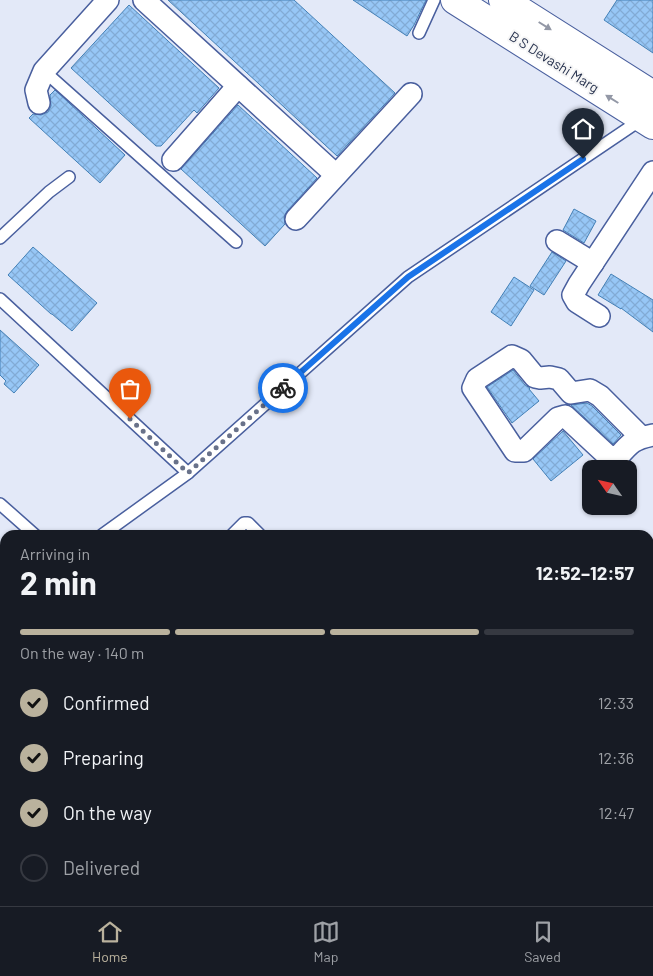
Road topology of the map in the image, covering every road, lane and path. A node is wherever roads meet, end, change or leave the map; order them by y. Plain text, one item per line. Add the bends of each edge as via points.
1 (108, 0) edge
2 (144, 0) edge
3 (434, 0) edge
4 (455, 0) edge
5 (503, 0) edge
6 (419, 33) dead end
7 (44, 71) junction
8 (238, 86) junction
9 (411, 94) dead end
10 (40, 103) dead end
11 (650, 113) edge
12 (173, 160) dead end
13 (653, 172) edge
14 (336, 175) junction
15 (69, 177) dead end
16 (296, 219) dead end
17 (0, 238) edge
18 (557, 241) dead end
19 (236, 242) dead end
20 (593, 263) junction
21 (0, 299) edge
22 (599, 316) dead end
23 (647, 436) edge
24 (188, 473) junction
25 (0, 504) edge
26 (29, 530) edge
27 (109, 530) edge
28 (237, 530) edge
29 (255, 530) edge

1 - 7 street
2 - 8 street
3 - 6 lane
11 -> 4 main road, B S Devashi Marg
5 -> 11 main road, B S Devashi Marg
7 - 10 street via 36,90
7 - 19 lane
8 - 12 street
8 - 14 street
9 - 14 street
11 - 24 lane via 408,277
13 - 20 street
14 - 16 street
15 - 17 lane
18 - 20 street
20 - 22 street via 574,295 577,302
21 - 24 lane
23 - 23 street via 630,443 617,458 607,455 565,416 558,418 524,451 515,451 473,388 477,379 512,356 521,360 535,377 559,379 571,393 590,390
24 - 27 lane
25 - 26 lane
28 - 29 lane via 248,523

